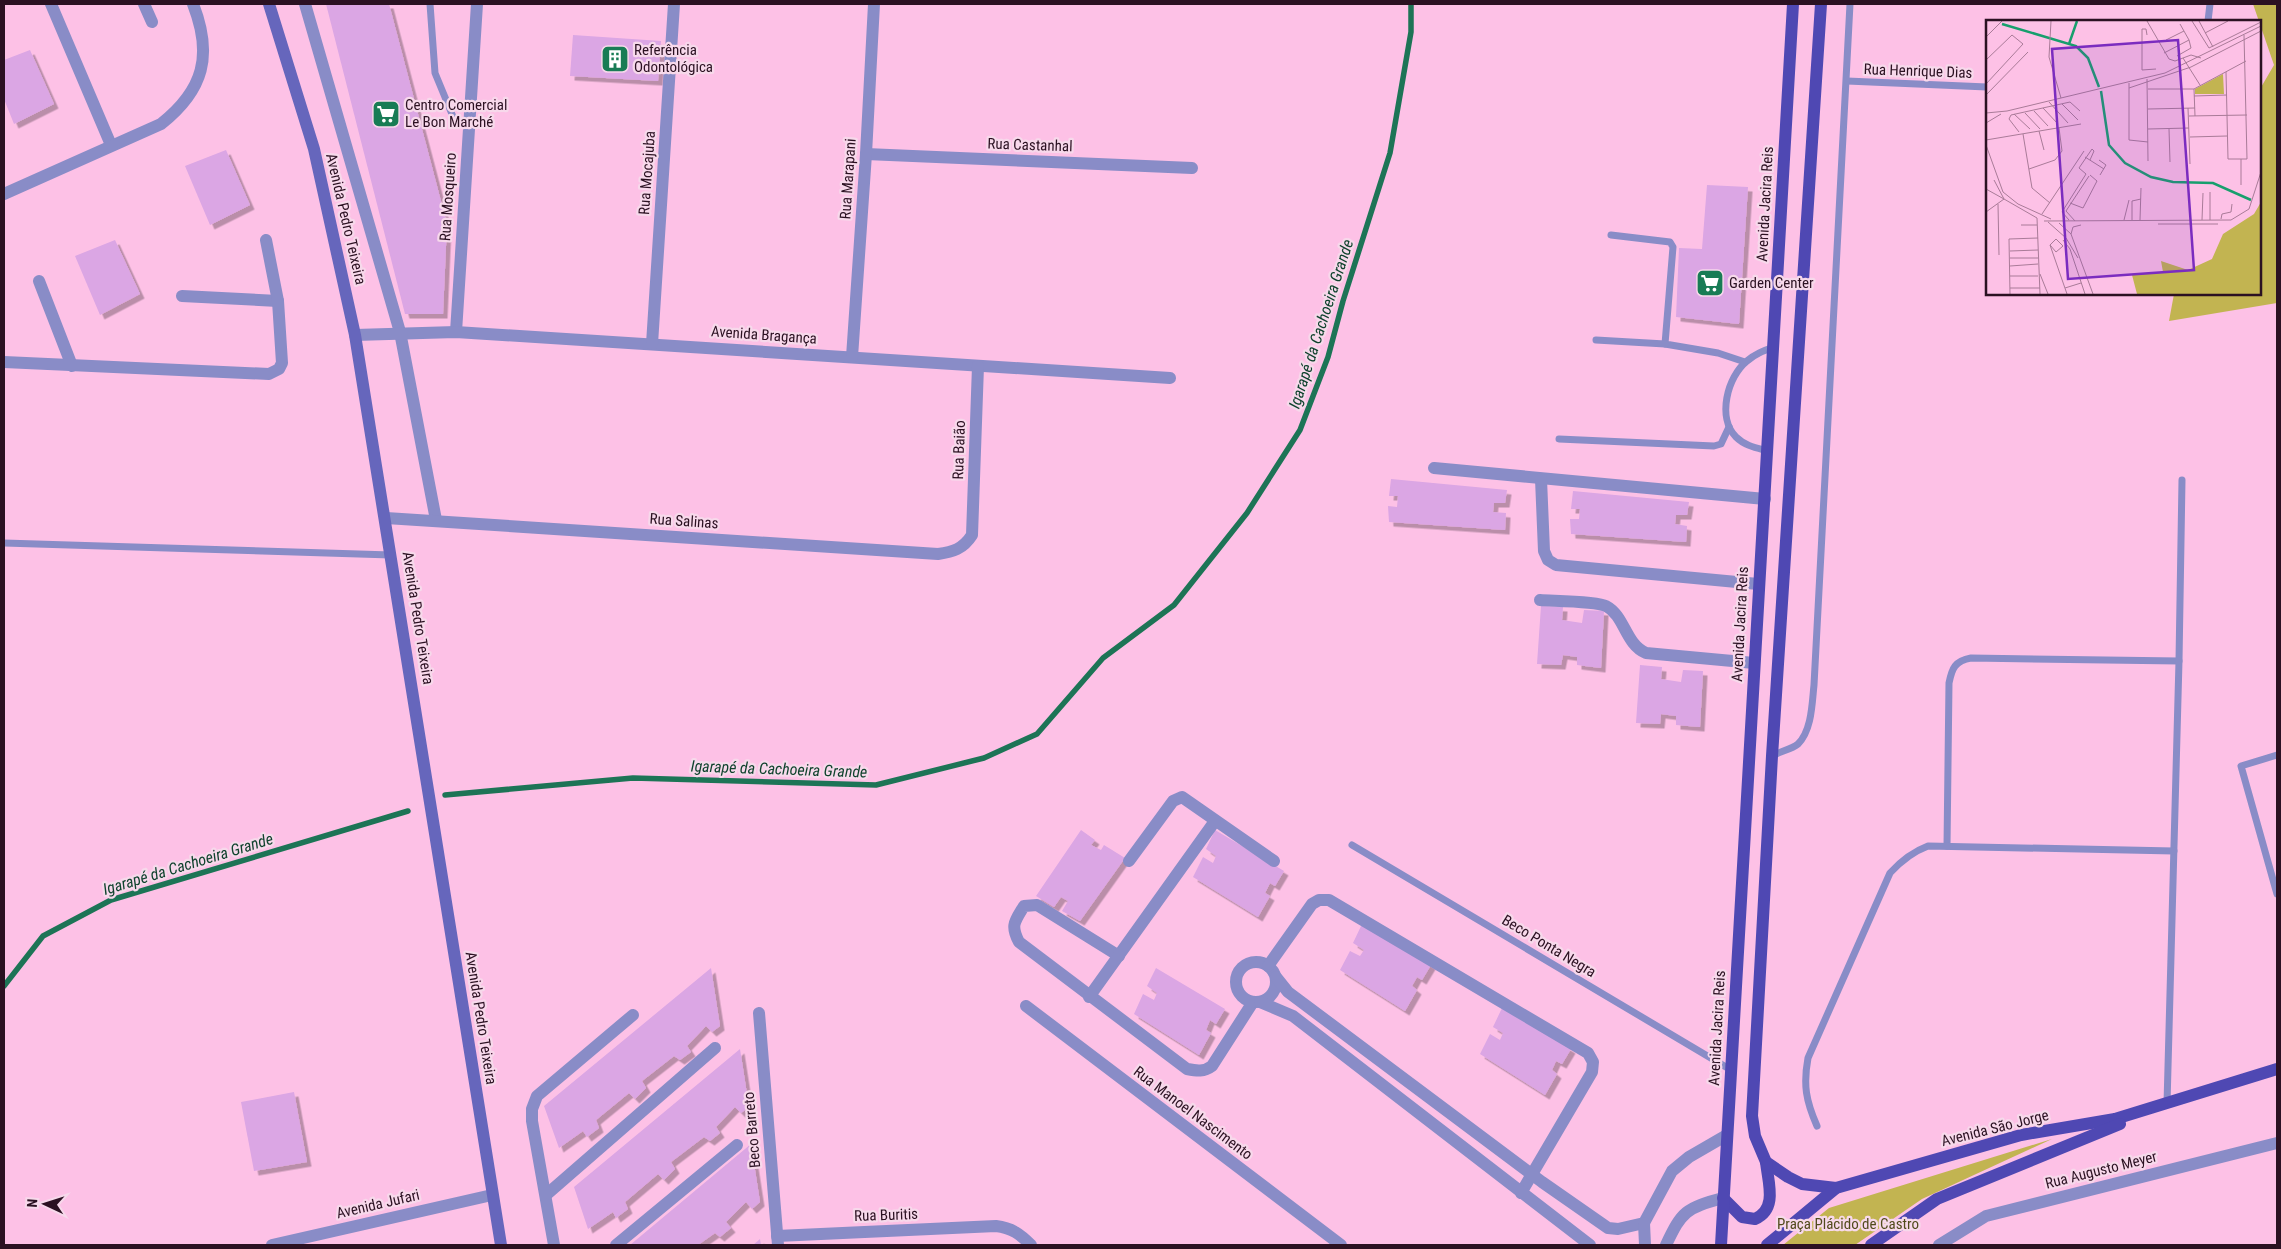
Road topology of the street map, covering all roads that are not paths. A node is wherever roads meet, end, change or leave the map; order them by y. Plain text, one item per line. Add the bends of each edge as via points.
1 (51, 4) edge
2 (144, 4) edge
3 (193, 4) edge
4 (269, 4) edge
5 (305, 4) edge
6 (430, 4) edge
7 (477, 4) edge
8 (674, 4) edge
9 (874, 4) edge
10 (1793, 4) edge
11 (1821, 4) edge
12 (1850, 4) edge
13 (2210, 4) edge
14 (2208, 20) edge
15 (152, 22) dead end
16 (1847, 81) junction
17 (1986, 87) edge
18 (469, 126) junction
19 (111, 145) junction
20 (866, 154) junction
21 (1192, 168) dead end
22 (4, 194) edge
23 (1611, 235) dead end
24 (266, 240) dead end
25 (39, 281) dead end
26 (182, 296) dead end
27 (278, 301) junction
28 (400, 332) junction
29 (456, 332) junction
30 (355, 335) junction
31 (1596, 340) dead end
32 (652, 344) junction
33 (1665, 344) junction
34 (1774, 347) junction
35 (852, 357) junction
36 (4, 362) edge
37 (1745, 362) junction
38 (72, 366) junction
39 (978, 366) junction
40 (1170, 378) dead end
41 (1729, 427) junction
42 (1559, 439) dead end
43 (1768, 451) junction
44 (1434, 468) dead end
45 (1541, 479) junction
46 (2182, 480) dead end
47 (1765, 499) junction
48 (386, 518) junction
49 (436, 520) junction
50 (972, 535) joint
51 (4, 543) edge
52 (392, 555) junction
53 (1758, 584) junction
54 (1540, 600) dead end
55 (2179, 662) junction
56 (1754, 663) junction
57 (2277, 755) edge
58 (1772, 756) junction
59 (1215, 821) junction
60 (1352, 845) dead end
61 (1947, 846) junction
62 (2174, 851) junction
63 (1129, 860) dead end
64 (1274, 861) dead end
65 (2277, 894) edge
66 (1119, 956) junction
67 (1268, 966) junction
68 (1276, 977) junction
69 (1089, 997) junction
70 (1256, 1002) junction
71 (1026, 1006) dead end
72 (759, 1013) dead end
73 (633, 1015) dead end
74 (715, 1048) dead end
75 (2277, 1068) edge
76 (1731, 1070) junction
77 (2167, 1104) junction
78 (1817, 1126) dead end
79 (1727, 1135) junction
80 (2277, 1142) edge
81 (737, 1145) dead end
82 (1766, 1162) junction
83 (1532, 1175) junction
84 (1836, 1188) junction
85 (1521, 1193) junction
86 (492, 1195) junction
87 (546, 1195) junction
88 (1723, 1198) junction
89 (1644, 1223) junction
90 (778, 1240) edge
91 (272, 1245) edge
92 (501, 1245) edge
93 (554, 1245) edge
94 (616, 1245) edge
95 (1031, 1245) edge
96 (1341, 1245) edge
97 (1590, 1245) edge
98 (1645, 1245) edge
99 (1666, 1245) edge
100 (1721, 1245) edge
101 (1767, 1245) edge
102 (1871, 1245) edge
103 (1939, 1245) edge

1 - 19 street
2 - 15 street
3 - 19 street via 204,44 197,84 181,108 161,124
4 - 30 street, Avenida Pedro Teixeira via 314,149
5 - 28 street, Avenida Pedro Teixeira
6 - 18 lane via 435,73 454,119
7 - 18 street, Rua Mosqueiro
8 - 32 street, Rua Mocajuba
9 - 20 street, Rua Marapani
10 - 34 main road, Avenida Jacira Reis
11 - 58 main road
12 - 16 lane
13 - 14 lane
16 - 17 lane, Rua Henrique Dias
16 - 58 lane via 1811,714 1797,744
18 - 29 street, Rua Mosqueiro
19 - 22 street
20 - 21 street, Rua Castanhal
20 - 35 street, Rua Marapani
23 - 33 lane via 1670,242 1673,247
24 - 27 street
25 - 38 street
26 - 27 street
27 - 38 street via 282,363 269,374
28 - 29 street, Avenida Bragança
28 - 30 street, Avenida Bragança
28 - 49 street, Avenida Pedro Teixeira
29 - 32 street, Avenida Bragança
30 - 48 street, Avenida Pedro Teixeira
31 - 33 lane
32 - 35 street, Avenida Bragança
33 - 37 lane via 1718,353
34 - 37 lane via 1758,352
34 - 43 main road, Avenida Jacira Reis
35 - 39 street, Avenida Bragança
36 - 38 street
37 - 41 lane via 1728,393 1726,411
39 - 40 street, Avenida Bragança
39 - 50 street, Rua Baião
41 - 42 lane via 1721,444 1714,446
41 - 43 lane via 1737,438
43 - 47 main road, Avenida Jacira Reis
44 - 45 street
45 - 47 street
45 - 53 street via 1544,551 1556,566
46 - 55 lane
47 - 53 main road, Avenida Jacira Reis
48 - 49 street, Rua Salinas
48 - 52 street, Avenida Pedro Teixeira
49 - 50 street, Rua Salinas via 938,554 954,552 966,545
51 - 52 lane
52 - 86 street, Avenida Pedro Teixeira
53 - 56 main road, Avenida Jacira Reis
54 - 56 street via 1605,605 1614,612 1638,649 1646,653
55 - 61 lane via 1971,658 1955,664 1949,683
55 - 62 lane
56 - 76 main road, Avenida Jacira Reis
57 - 65 lane via 2241,766
58 - 82 main road via 1752,1100 1756,1136
59 - 63 street via 1178,797
59 - 64 street
59 - 66 street
60 - 76 lane, Beco Ponta Negra
61 - 62 lane
61 - 78 lane via 1928,846 1916,851 1890,873 1808,1058 1804,1079 1806,1097
62 - 77 lane
66 - 69 street
66 - 69 street via 1037,905 1024,906 1013,924 1019,942
67 - 68 street
67 - 70 street via 1250,963 1237,977 1238,990 1247,1000
67 - 83 street via 1312,904 1329,900 1588,1053 1593,1062 1592,1072
68 - 70 street via 1275,990 1271,995
68 - 83 street via 1288,992
69 - 70 street via 1187,1069 1197,1071 1212,1066
70 - 85 street via 1293,1016
71 - 96 street, Rua Manoel Nascimento
72 - 90 street, Beco Barreto
73 - 87 street via 537,1096 532,1121
74 - 87 street
75 - 77 main road, Avenida São Jorge
76 - 79 main road, Avenida Jacira Reis
77 - 84 main road, Avenida São Jorge via 2115,1119 2021,1135
77 - 102 main road via 1937,1199
79 - 88 main road, Avenida Jacira Reis
79 - 89 street via 1672,1171
80 - 103 street, Rua Augusto Meyer via 1986,1216
81 - 94 street
82 - 84 main road via 1802,1184
82 - 88 main road via 1770,1198 1769,1208 1764,1213 1755,1219 1742,1217
83 - 85 street
83 - 89 street via 1608,1228
84 - 101 main road, Avenida São Jorge
85 - 97 street
86 - 91 street, Avenida Jufari
86 - 92 street, Avenida Pedro Teixeira
87 - 93 street
88 - 99 street via 1685,1212
88 - 100 main road, Avenida Jacira Reis
89 - 98 street
90 - 95 street, Rua Buritis via 996,1226 1009,1227

